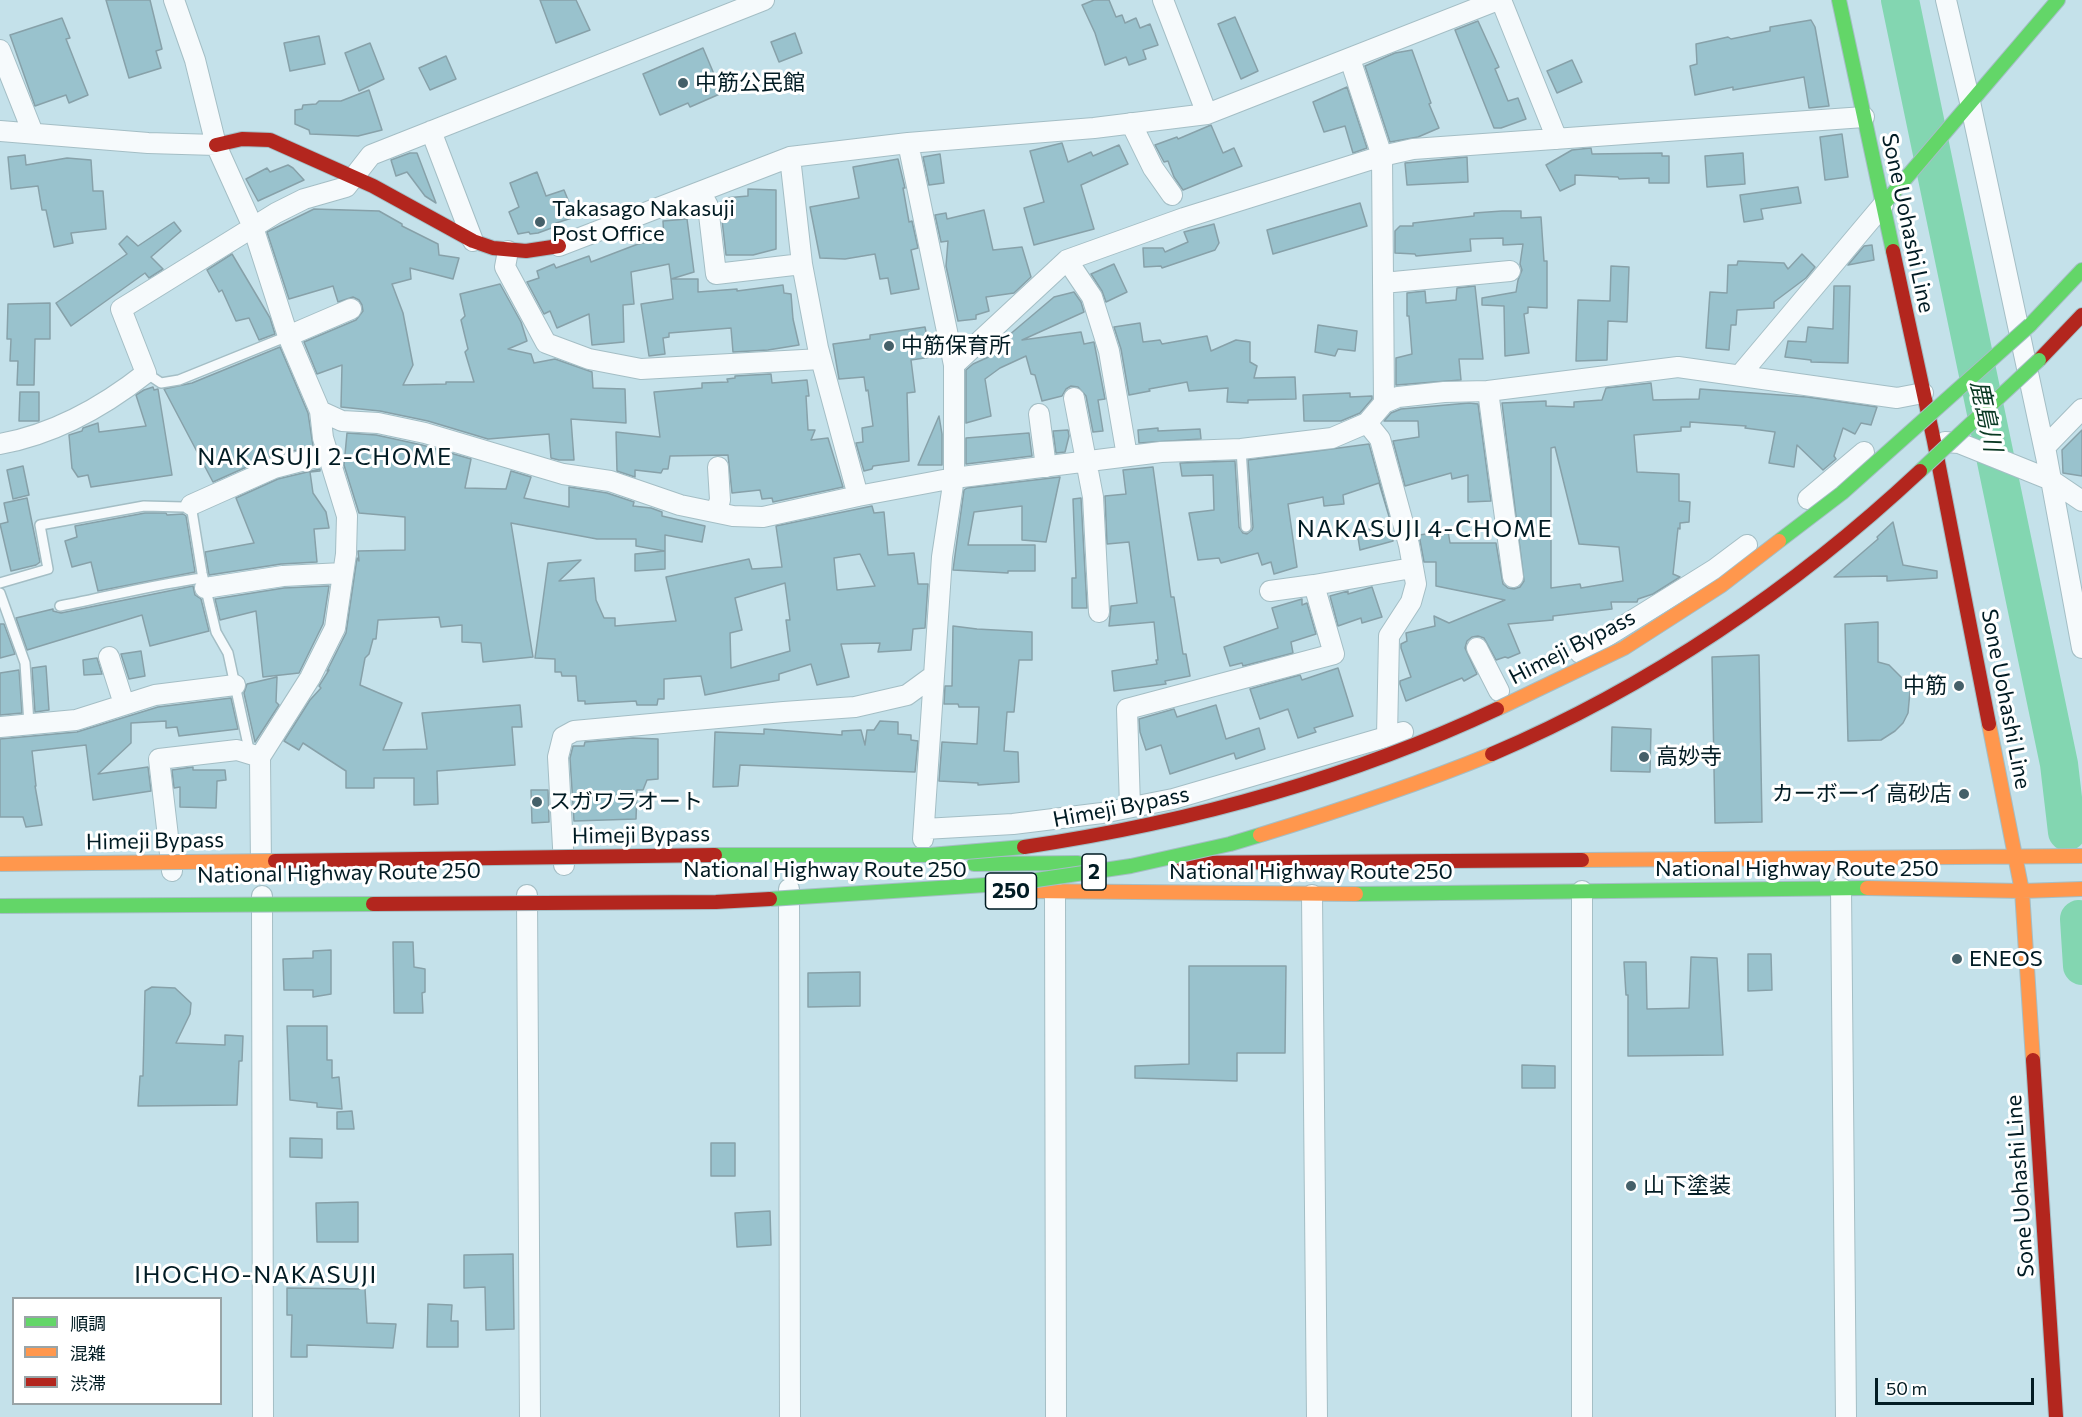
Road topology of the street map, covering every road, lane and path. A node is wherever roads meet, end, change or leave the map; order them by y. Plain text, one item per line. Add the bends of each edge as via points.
1 (174, 0) edge
2 (764, 0) edge
3 (1163, 0) edge
4 (1499, 0) edge
5 (1839, 0) edge
6 (1946, 0) edge
7 (2058, 0) edge
8 (0, 50) edge
9 (1350, 59) junction
10 (1970, 102) junction
11 (1208, 114) junction
12 (1864, 117) junction
13 (1131, 123) junction
14 (0, 131) edge
15 (431, 131) junction
16 (33, 133) junction
17 (1557, 139) junction
18 (908, 143) junction
19 (216, 145) junction
20 (1382, 156) junction
21 (790, 157) junction
22 (353, 178) junction
23 (701, 193) junction
24 (1172, 195) dead end
25 (1883, 205) junction
26 (253, 227) junction
27 (473, 241) junction
28 (559, 246) joint
29 (508, 251) junction
30 (1067, 260) junction
31 (802, 264) junction
32 (2082, 270) edge
33 (1510, 271) dead end
34 (1383, 283) junction
35 (351, 309) dead end
36 (2082, 315) edge
37 (288, 336) junction
38 (821, 359) junction
39 (954, 365) junction
40 (146, 373) junction
41 (1740, 375) junction
42 (1488, 391) junction
43 (1923, 393) junction
44 (1074, 398) dead end
45 (1384, 403) junction
46 (2082, 409) edge
47 (320, 411) junction
48 (1039, 414) dead end
49 (1367, 423) junction
50 (1934, 441) junction
51 (0, 444) edge
52 (1241, 449) junction
53 (328, 454) junction
54 (1127, 456) junction
55 (1086, 462) junction
56 (1046, 466) junction
57 (718, 467) dead end
58 (954, 478) junction
59 (2051, 480) junction
60 (858, 496) junction
61 (2082, 501) edge
62 (192, 505) junction
63 (716, 512) junction
64 (1246, 527) dead end
65 (1412, 568) junction
66 (343, 573) junction
67 (1513, 577) dead end
68 (0, 583) edge
69 (204, 583) junction
70 (1314, 585) junction
71 (1270, 591) dead end
72 (0, 593) edge
73 (60, 606) dead end
74 (1099, 612) dead end
75 (1477, 648) dead end
76 (2082, 648) edge
77 (109, 657) dead end
78 (933, 676) junction
79 (235, 685) junction
80 (1498, 691) junction
81 (124, 705) junction
82 (29, 724) junction
83 (0, 727) edge
84 (1387, 737) junction
85 (255, 756) junction
86 (1130, 807) junction
87 (924, 829) junction
88 (2016, 856) junction
89 (2082, 856) edge
90 (0, 864) edge
91 (921, 865) junction
92 (564, 867) junction
93 (261, 870) junction
94 (172, 871) junction
95 (0, 872) edge
96 (1841, 888) junction
97 (789, 889) junction
98 (2082, 889) edge
99 (1582, 891) junction
100 (2022, 891) junction
101 (527, 892) junction
102 (1055, 892) junction
103 (1312, 895) junction
104 (0, 896) edge
105 (262, 896) junction
106 (0, 906) edge
107 (263, 1417) edge
108 (530, 1417) edge
109 (790, 1417) edge
110 (1056, 1417) edge
111 (1317, 1417) edge
112 (1582, 1417) edge
113 (1846, 1417) edge
114 (2056, 1417) edge

1 - 19 street via 195,60
2 - 15 street
3 - 11 street
4 - 9 street
4 - 17 street
5 - 12 main road, Sone Uohashi Line
6 - 10 street
7 - 10 main road
8 - 16 street
9 - 11 street
9 - 20 street
10 - 25 main road
10 - 59 street
11 - 13 street
12 - 17 street
12 - 25 main road, Sone Uohashi Line
13 - 18 street
13 - 24 street via 1153,168
14 - 16 street
15 - 22 street via 371,155
15 - 27 street
16 - 19 street
17 - 20 street via 1413,149
18 - 21 street
18 - 39 street
19 - 22 main road via 242,139 270,140
19 - 26 street
20 - 30 street via 1184,218
20 - 34 street
21 - 23 street
21 - 31 street
22 - 26 street via 346,187 304,199
22 - 27 main road
23 - 28 street
23 - 31 street via 708,206 716,274
25 - 41 street
25 - 43 main road, Sone Uohashi Line
26 - 37 street
26 - 40 street via 121,309
27 - 29 main road
28 - 29 main road
29 - 38 street via 505,267 546,343 589,359 641,369
30 - 39 street
30 - 54 street via 1092,297 1109,351
31 - 38 street
32 - 90 main road, Himeji Bypass / 2, bridge via 2030,325 1842,493 1722,585 1624,648 1474,719 1280,791 1188,817 1097,836 930,855
33 - 34 street
34 - 45 street
35 - 37 street
36 - 106 main road, 2, bridge via 1874,514 1746,614 1616,693 1531,737 1330,814 1230,844 1131,866 1016,883 716,902
37 - 40 lane via 179,380 161,383
37 - 47 street
38 - 60 street
39 - 58 street
40 - 51 street via 118,396 74,421
41 - 42 street via 1677,367
41 - 43 street via 1897,398
42 - 45 street via 1398,397
42 - 67 street via 1496,513
43 - 50 main road, Sone Uohashi Line
43 - 80 street via 1907,414 1821,489 1715,569 1577,655
44 - 55 street
45 - 49 street
46 - 59 street via 2045,447
47 - 53 street
47 - 63 street via 342,421 378,423 425,433 563,474 610,480 680,505
48 - 56 street
49 - 52 street via 1332,438
49 - 65 street via 1380,439 1410,545
50 - 59 street via 1959,443
50 - 88 main road, Sone Uohashi Line
52 - 54 street
52 - 64 lane
53 - 62 street via 274,468
53 - 66 street via 347,516
54 - 55 street
55 - 56 street
55 - 74 street via 1093,497
56 - 58 street
57 - 63 street via 720,500
58 - 60 street
58 - 78 street via 942,557
59 - 61 street
59 - 76 street
60 - 63 street via 763,517
62 - 68 lane via 124,509 40,525 48,569
62 - 69 lane
65 - 70 street
65 - 84 street via 1416,585 1411,602 1389,636
66 - 69 street
66 - 85 street via 335,628 310,678
69 - 73 lane via 159,584
69 - 79 lane
70 - 71 street
70 - 86 street via 1334,654 1127,709
72 - 82 lane via 25,663
75 - 80 street
77 - 81 street
78 - 87 street
78 - 92 street via 907,694 855,707 574,730 563,737 558,756
79 - 81 street via 155,695
79 - 85 lane
80 - 84 street via 1450,715
81 - 82 street via 76,720
82 - 83 street
84 - 86 street via 1173,799
85 - 93 street
85 - 94 street via 237,750 159,759
86 - 87 street via 1013,824
87 - 91 street
88 - 89 main road, National Highway Route 250 / 250
88 - 91 main road, National Highway Route 250 / 250
88 - 100 main road, Sone Uohashi Line
91 - 92 main road, National Highway Route 250 / 250
92 - 93 main road, National Highway Route 250 / 250
93 - 94 main road, National Highway Route 250 / 250
94 - 95 main road, National Highway Route 250 / 250
96 - 99 main road, National Highway Route 250 / 250
96 - 100 main road, National Highway Route 250 / 250
96 - 113 street
97 - 101 main road, National Highway Route 250 / 250
97 - 102 main road, National Highway Route 250 / 250
97 - 109 street
98 - 100 main road, National Highway Route 250 / 250
99 - 103 main road, National Highway Route 250 / 250
99 - 112 street
100 - 114 main road, Sone Uohashi Line
101 - 105 main road, National Highway Route 250 / 250
101 - 108 street
102 - 103 main road, National Highway Route 250 / 250
102 - 110 street
103 - 111 street
104 - 105 main road, National Highway Route 250 / 250
105 - 107 street

